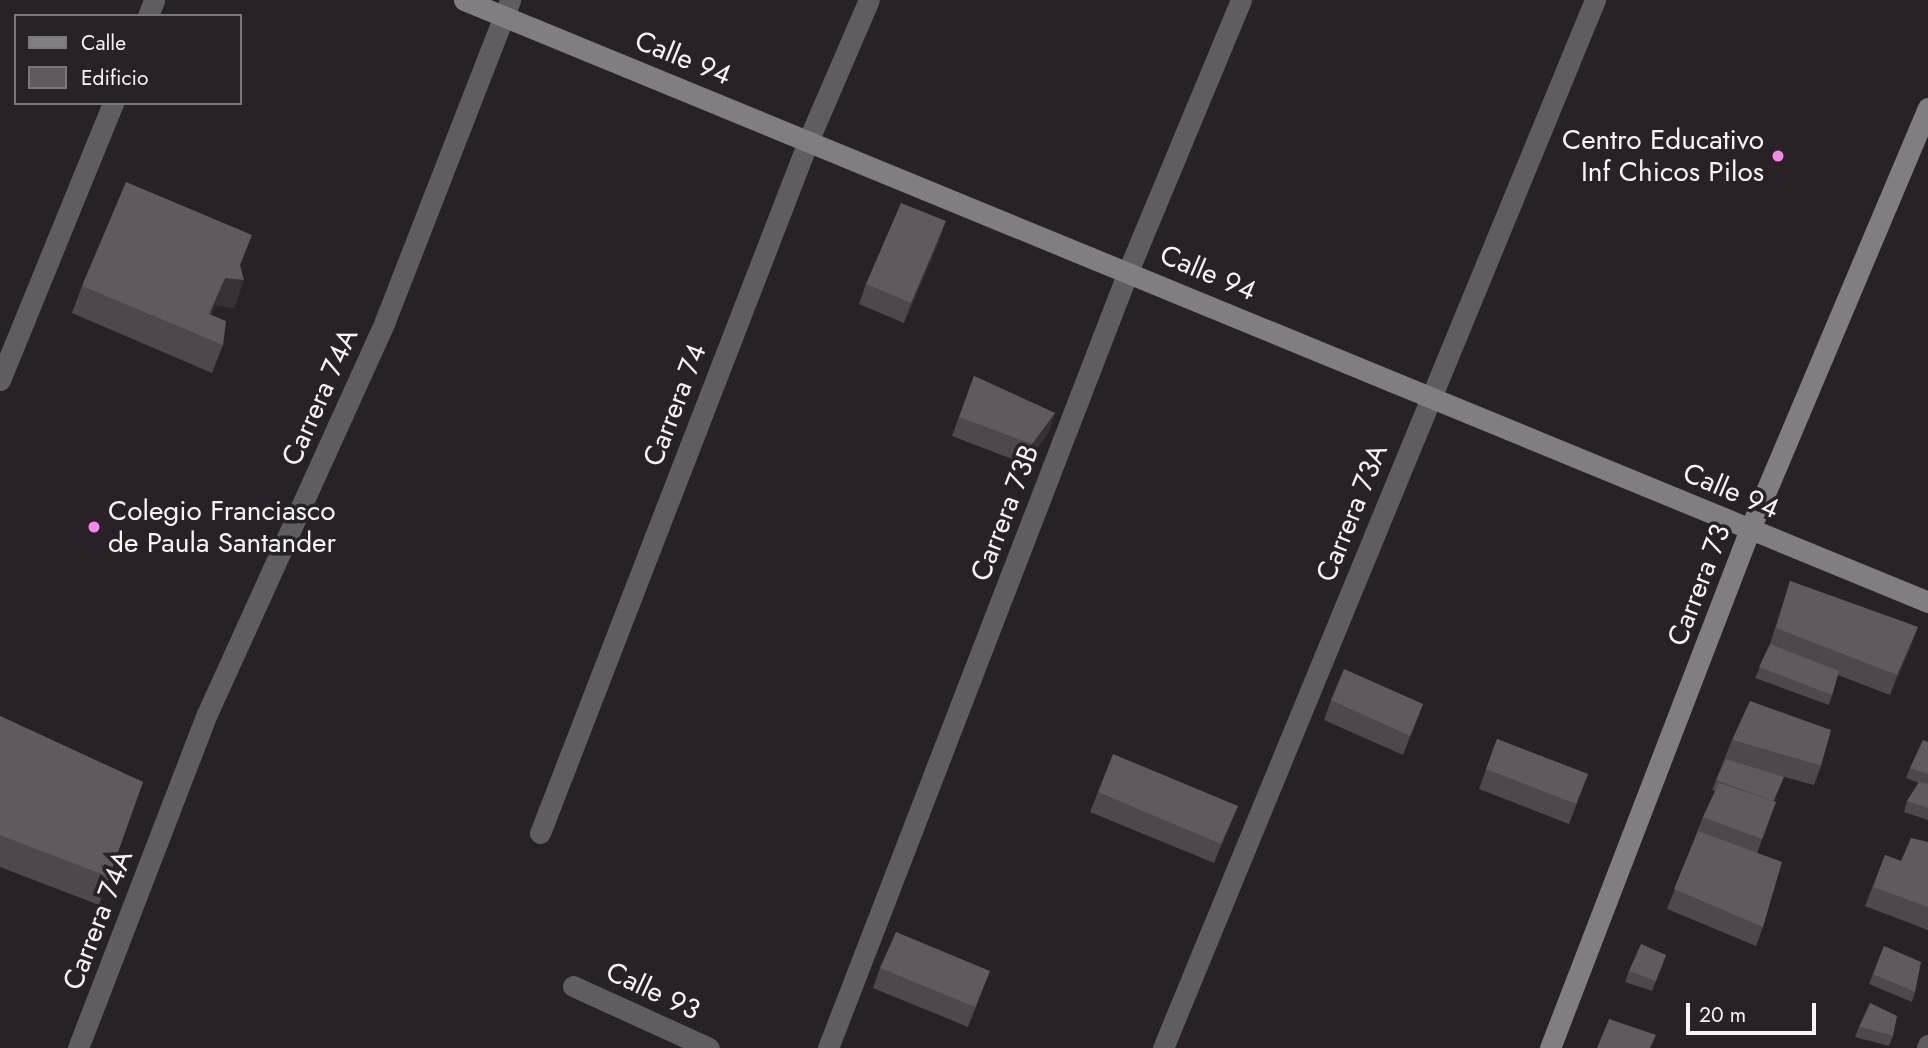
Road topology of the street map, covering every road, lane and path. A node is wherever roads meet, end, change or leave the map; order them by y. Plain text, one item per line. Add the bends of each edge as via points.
1 (464, 0) edge
2 (869, 0) edge
3 (1241, 0) edge
4 (1595, 0) edge
5 (507, 8) edge
6 (112, 105) edge
7 (1928, 108) edge
8 (809, 139) junction
9 (1129, 269) junction
10 (0, 380) edge
11 (1429, 397) junction
12 (1750, 529) junction
13 (1928, 602) edge
14 (540, 834) dead end
15 (573, 986) dead end
16 (78, 1048) edge
17 (709, 1048) edge
18 (828, 1048) edge
19 (1163, 1048) edge
20 (1550, 1048) edge

1 - 5 street, Calle 94
2 - 8 street, Carrera 74
3 - 9 street, Carrera 73B
4 - 11 street, Carrera 73A
5 - 8 street, Calle 94
5 - 16 street, Carrera 74A via 386,321 207,715
6 - 10 street
7 - 12 street, Carrera 73
8 - 9 street, Calle 94
8 - 14 street, Carrera 74
9 - 11 street, Calle 94
9 - 18 street, Carrera 73B
11 - 12 street, Calle 94
11 - 19 street, Carrera 73A
12 - 13 street, Calle 94
12 - 20 street, Carrera 73
15 - 17 street, Calle 93

